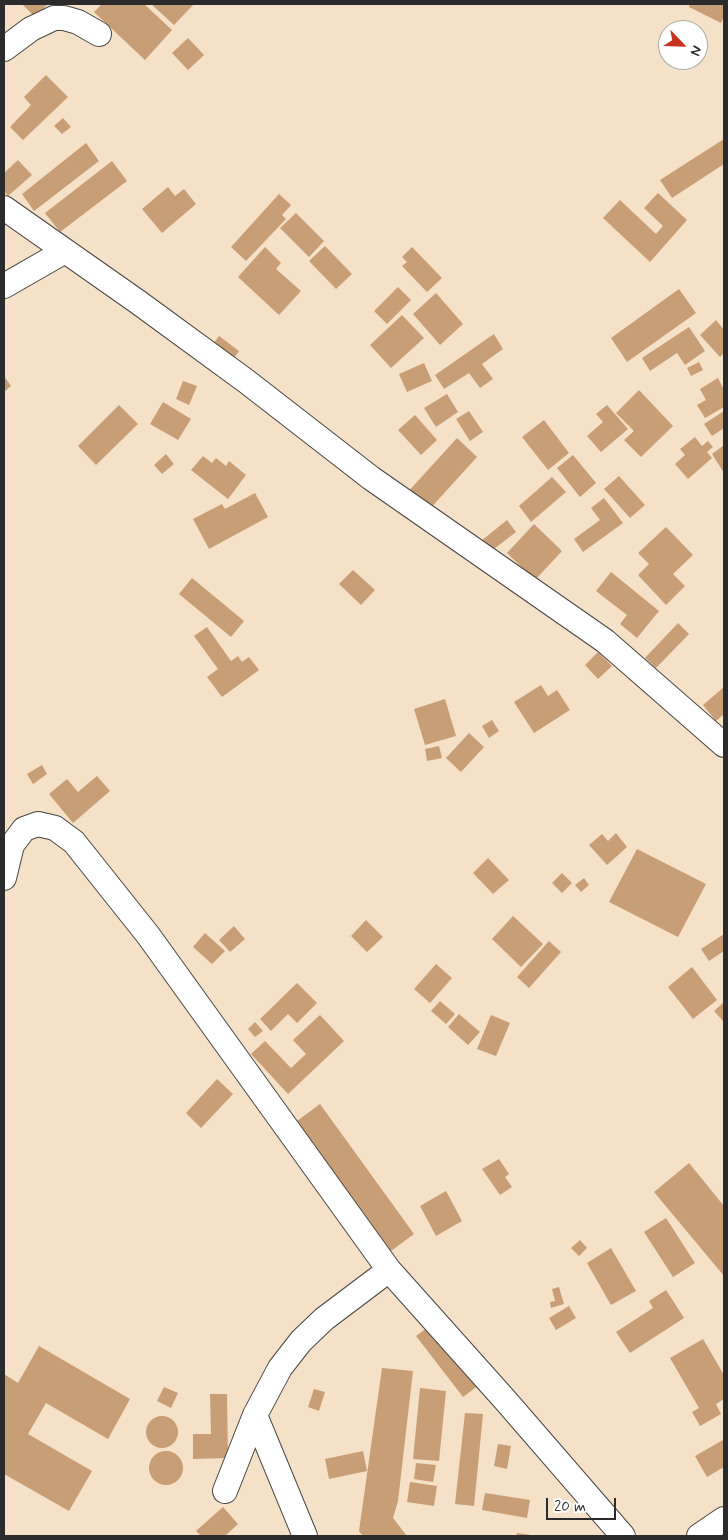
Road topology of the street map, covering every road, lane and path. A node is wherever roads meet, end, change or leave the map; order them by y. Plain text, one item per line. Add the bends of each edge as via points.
1 (99, 34) dead end
2 (4, 49) edge
3 (4, 208) edge
4 (66, 252) junction
5 (4, 286) edge
6 (724, 745) edge
7 (4, 878) edge
8 (389, 1270) junction
9 (255, 1415) junction
10 (226, 1491) dead end
11 (724, 1519) edge
12 (305, 1536) edge
13 (623, 1536) edge
14 (699, 1536) edge

1 - 2 street via 78,22 54,18 31,29
3 - 4 street
4 - 5 street
4 - 6 street via 246,381 371,478 605,641
7 - 8 street via 12,845 24,829 38,824 55,828 74,842 148,935
8 - 9 street via 324,1319 301,1341 280,1368
8 - 13 street
9 - 10 street
9 - 12 street
11 - 14 street

